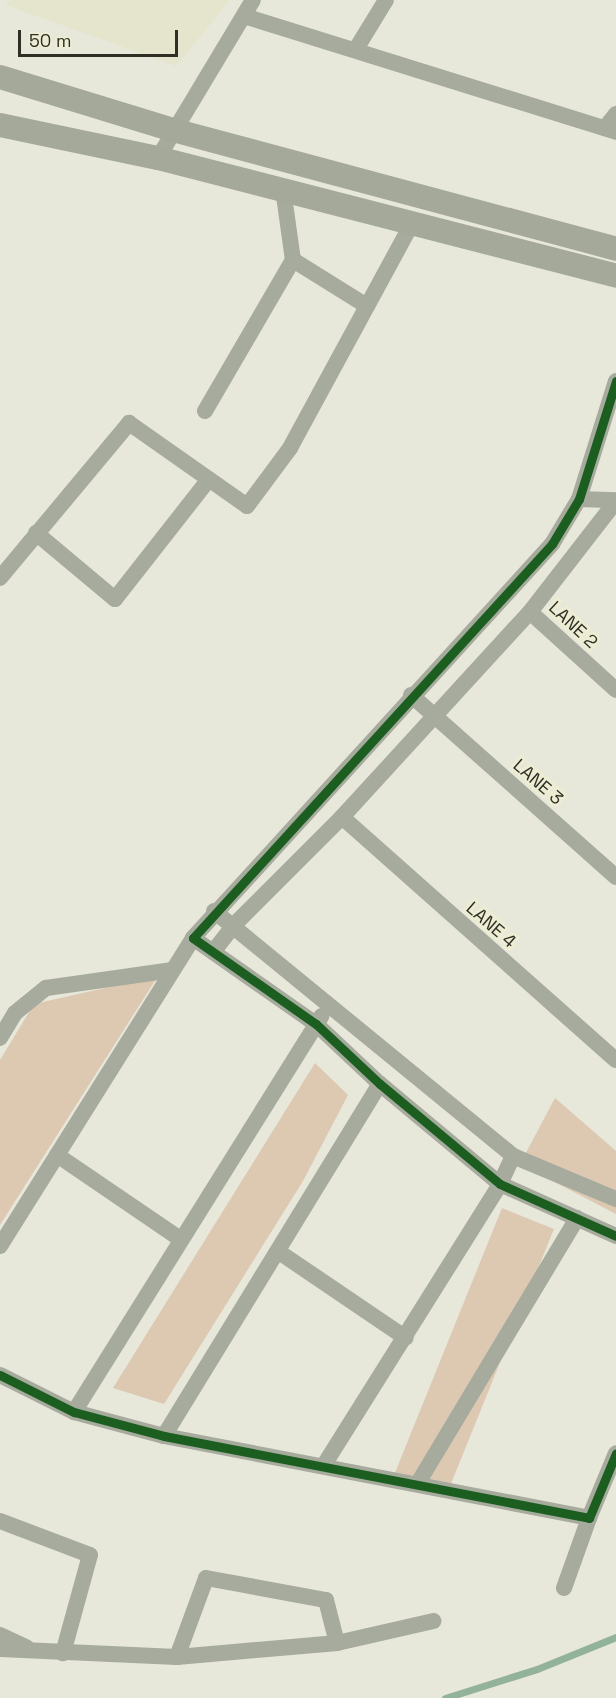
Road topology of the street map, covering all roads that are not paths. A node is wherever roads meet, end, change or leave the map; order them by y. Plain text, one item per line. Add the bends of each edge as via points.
1 (253, 0) edge
2 (387, 0) edge
3 (244, 16) junction
4 (356, 50) junction
5 (0, 77) edge
6 (616, 114) edge
7 (0, 125) edge
8 (173, 130) junction
9 (610, 130) edge
10 (158, 158) junction
11 (283, 189) junction
12 (412, 223) junction
13 (616, 249) edge
14 (293, 260) junction
15 (616, 276) edge
16 (367, 306) junction
17 (616, 381) edge
18 (205, 411) dead end
19 (208, 479) junction
20 (579, 499) junction
21 (616, 501) edge
22 (36, 533) junction
23 (0, 578) edge
24 (530, 612) junction
25 (616, 690) edge
26 (411, 695) junction
27 (434, 716) junction
28 (342, 817) junction
29 (616, 877) edge
30 (214, 911) junction
31 (233, 926) junction
32 (193, 938) junction
33 (213, 952) junction
34 (173, 969) junction
35 (328, 1005) junction
36 (316, 1024) junction
37 (0, 1038) edge
38 (616, 1060) edge
39 (380, 1084) junction
40 (57, 1155) junction
41 (513, 1156) junction
42 (500, 1184) junction
43 (616, 1199) edge
44 (577, 1218) junction
45 (616, 1236) edge
46 (180, 1239) junction
47 (0, 1246) edge
48 (279, 1252) junction
49 (406, 1338) junction
50 (0, 1375) edge
51 (74, 1412) junction
52 (164, 1436) junction
53 (616, 1453) edge
54 (324, 1465) junction
55 (418, 1483) junction
56 (589, 1518) junction
57 (0, 1521) edge
58 (564, 1588) dead end
59 (434, 1621) dead end
60 (0, 1635) edge
61 (337, 1643) junction
62 (28, 1648) junction
63 (0, 1649) edge
64 (63, 1653) junction
65 (177, 1657) junction

1 - 3 street
2 - 4 street
3 - 4 street
3 - 8 street
4 - 9 street
5 - 8 main road
6 - 9 street
7 - 10 main road
8 - 10 street
8 - 13 main road
10 - 11 main road
11 - 12 main road
11 - 14 street
12 - 15 main road
12 - 16 street
14 - 16 street
14 - 18 street
16 - 19 street via 290,448 247,506
17 - 20 street
19 - 22 street via 129,423
19 - 22 street via 115,599
20 - 21 street
20 - 26 street via 552,544
21 - 24 street
22 - 23 street
24 - 25 street, LANE 2
24 - 27 street
26 - 27 street, LANE 3
26 - 30 street
27 - 28 street
27 - 29 street, LANE 3
28 - 31 street
28 - 38 street, LANE 4
30 - 31 street
30 - 32 street
31 - 33 street
31 - 35 street
32 - 33 street
32 - 34 street
33 - 36 street
34 - 37 street via 46,987 15,1013
34 - 40 street
35 - 36 street
35 - 41 street
36 - 39 street
36 - 46 street
39 - 42 street
39 - 48 street
40 - 46 street
40 - 47 street
41 - 42 street
41 - 43 street
42 - 44 street
42 - 49 street
44 - 45 street
44 - 55 street
46 - 51 street
48 - 49 street
48 - 52 street
49 - 54 street
50 - 51 street
51 - 52 street
52 - 54 street
53 - 56 street
54 - 55 street
55 - 56 street
56 - 58 street
57 - 64 street via 90,1555
59 - 61 street
60 - 62 street
61 - 65 street
61 - 65 street via 326,1600 206,1578
62 - 63 street
62 - 64 street
64 - 65 street

